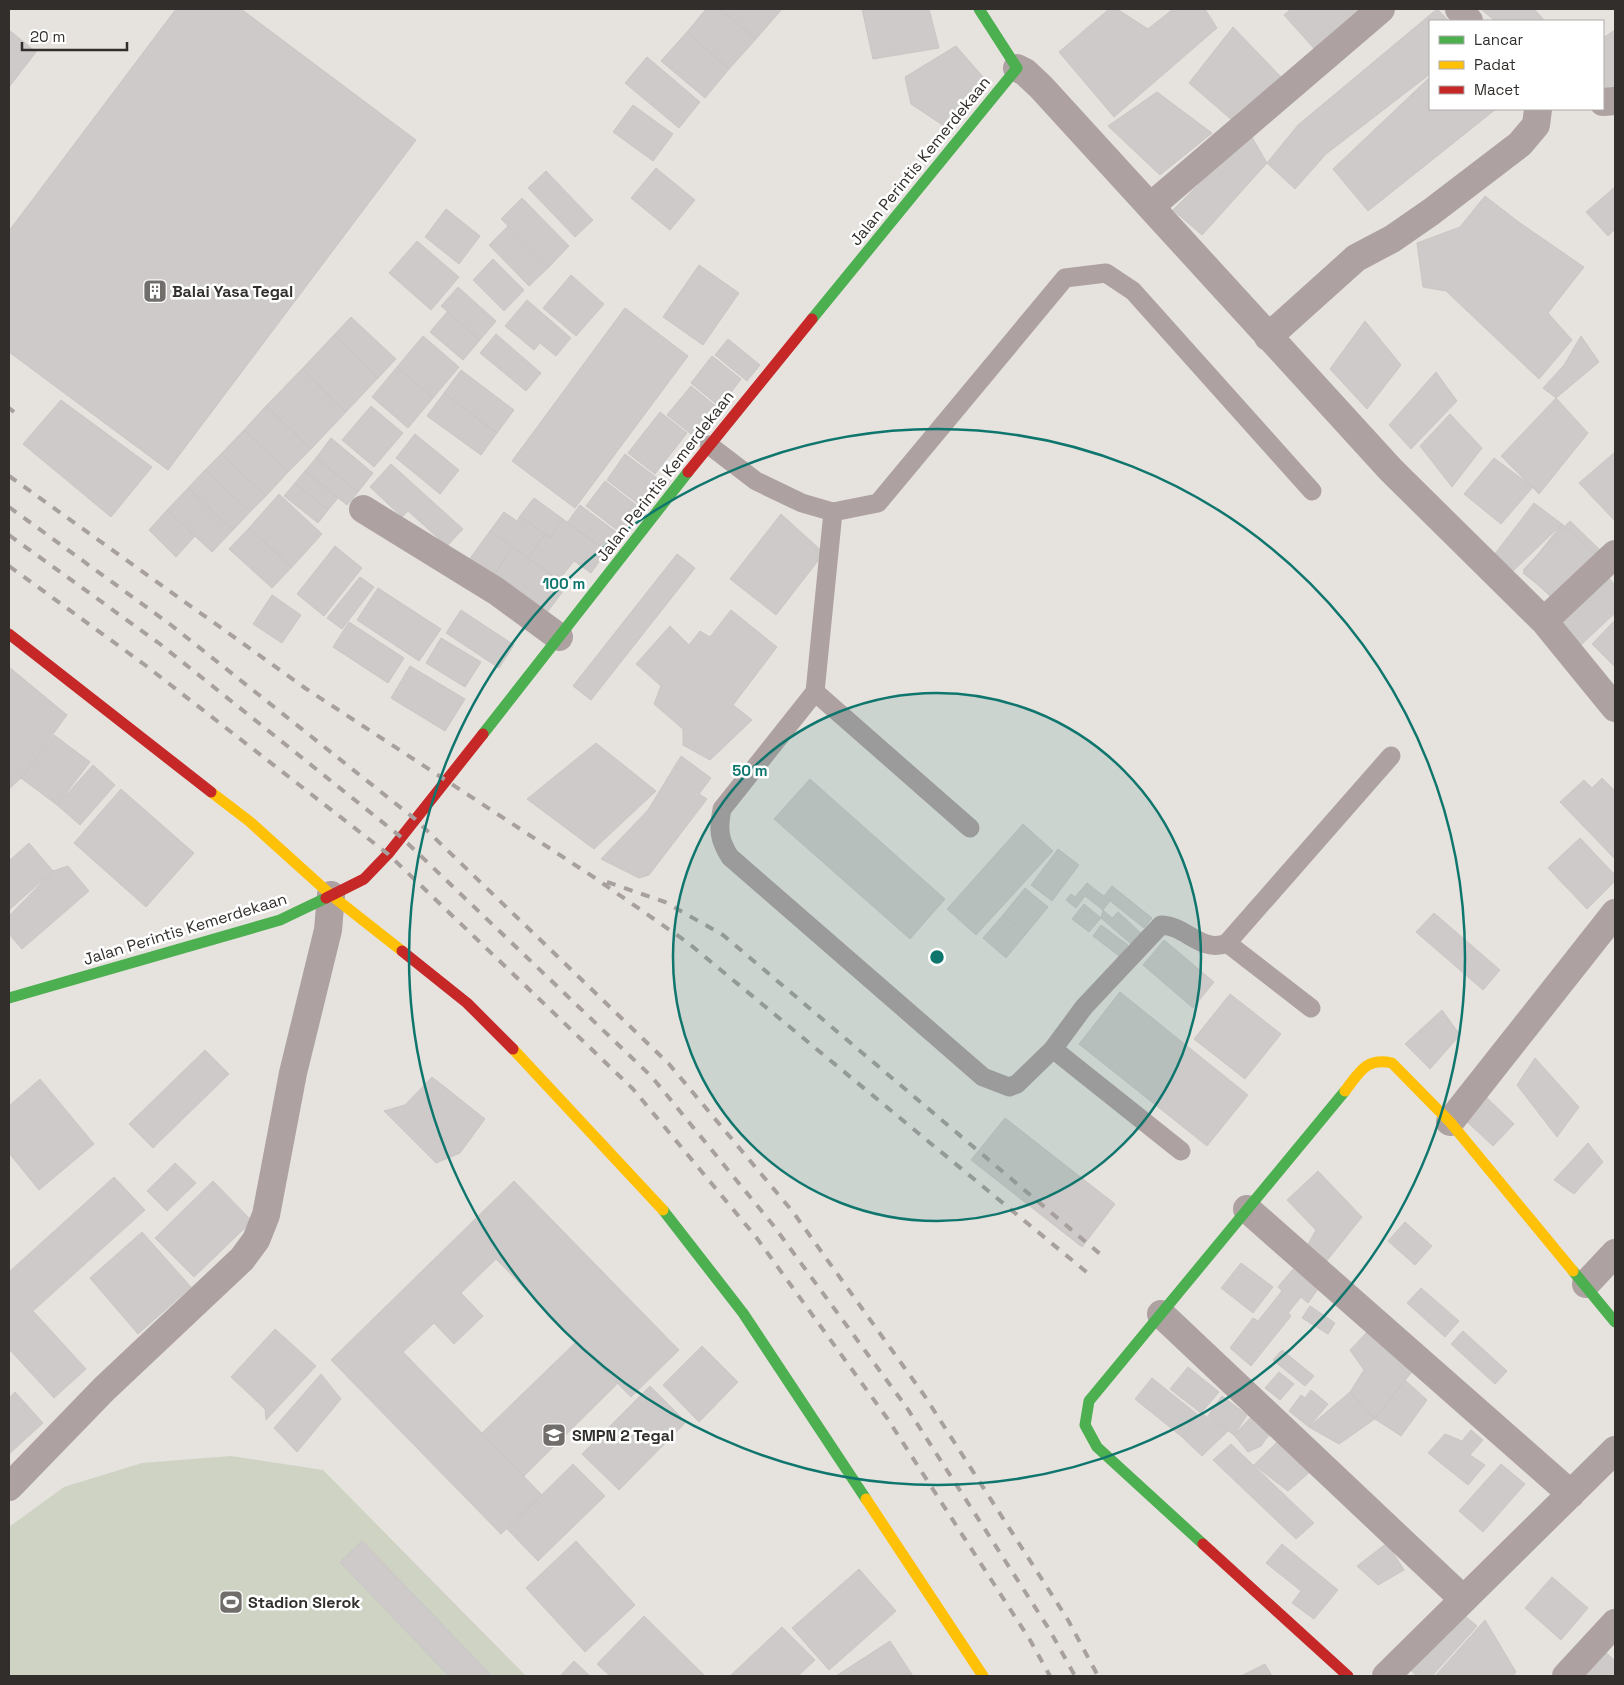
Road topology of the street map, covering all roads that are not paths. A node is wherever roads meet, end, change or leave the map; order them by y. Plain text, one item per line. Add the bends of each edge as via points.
1 (979, 9) edge
2 (1381, 9) edge
3 (1459, 9) edge
4 (1468, 20) edge
5 (1017, 68) junction
6 (1538, 110) edge
7 (1151, 206) junction
8 (1268, 337) junction
9 (709, 445) junction
10 (1312, 492) dead end
11 (363, 509) dead end
12 (833, 512) junction
13 (1615, 554) edge
14 (1544, 621) junction
15 (9, 634) edge
16 (559, 637) junction
17 (815, 692) junction
18 (1615, 708) edge
19 (1391, 756) dead end
20 (970, 828) dead end
21 (331, 895) junction
22 (1615, 914) edge
23 (1227, 943) junction
24 (9, 998) edge
25 (1311, 1008) dead end
26 (1053, 1049) junction
27 (1450, 1122) junction
28 (1181, 1151) dead end
29 (1247, 1209) junction
30 (1615, 1252) edge
31 (1586, 1284) junction
32 (1161, 1314) junction
33 (1615, 1322) edge
34 (1615, 1450) edge
35 (9, 1487) edge
36 (1571, 1494) junction
37 (1463, 1600) junction
38 (1615, 1623) edge
39 (983, 1676) edge
40 (1348, 1676) edge
41 (1386, 1676) edge
42 (1566, 1676) edge

1 - 5 street
2 - 7 street
3 - 4 street
5 - 7 street via 1041,87
5 - 9 street, Jalan Perintis Kemerdekaan
6 - 8 street via 1536,125 1520,144 1431,212 1392,239 1356,258
7 - 8 street
8 - 14 street via 1391,470
9 - 12 lane via 756,482 802,503
9 - 16 street, Jalan Perintis Kemerdekaan
10 - 12 lane via 1134,291 1106,273 1065,278 878,503
11 - 16 street via 496,591
12 - 17 lane
13 - 14 street
14 - 18 street
15 - 21 street via 249,821
16 - 21 street, Jalan Perintis Kemerdekaan via 388,854 364,879
17 - 20 lane
17 - 26 lane via 722,809 718,828 730,857 983,1078 1010,1087
19 - 23 lane
21 - 24 street, Jalan Perintis Kemerdekaan via 280,920
21 - 35 street via 328,930 293,1074 266,1215 256,1240 242,1259 104,1389
21 - 39 street via 467,1003 534,1070 668,1216 743,1313
22 - 27 street
23 - 25 lane
23 - 26 lane via 1219,947 1202,943 1172,925 1161,925 1084,1007
26 - 28 lane
27 - 29 street via 1392,1064 1380,1060 1366,1065
27 - 31 street
29 - 32 street
29 - 36 street
30 - 31 street
31 - 33 street
32 - 37 street
32 - 40 street via 1088,1402 1085,1425 1097,1447
34 - 36 street
36 - 37 street
37 - 41 street
38 - 42 street

